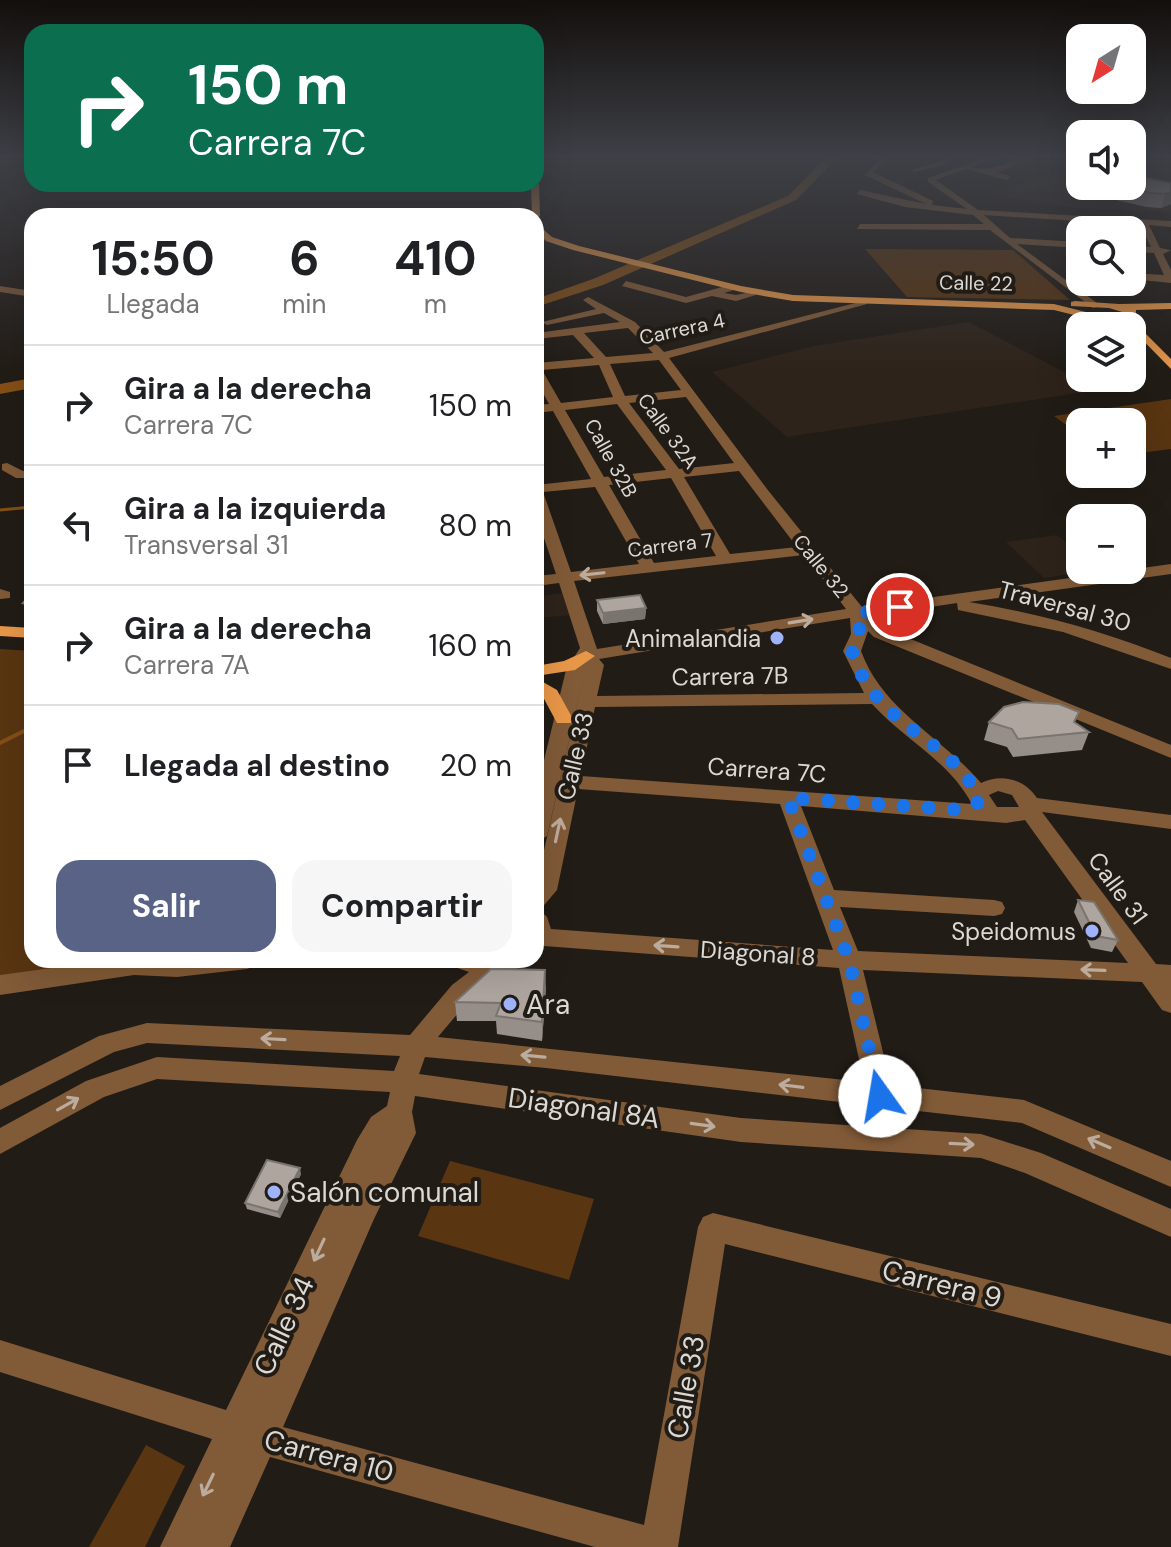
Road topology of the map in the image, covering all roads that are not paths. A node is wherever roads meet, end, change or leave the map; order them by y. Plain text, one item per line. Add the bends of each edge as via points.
1 (993, 228) edge
2 (1146, 228) edge
3 (1146, 234) edge
4 (1149, 234) junction
5 (1171, 235) edge
6 (544, 238) edge
7 (1009, 241) junction
8 (1066, 244) edge
9 (1146, 250) edge
10 (1157, 251) junction
11 (1171, 252) edge
12 (1045, 270) junction
13 (1066, 272) edge
14 (1146, 277) edge
15 (1171, 279) edge
16 (1066, 283) edge
17 (626, 284) dead end
18 (0, 289) edge
19 (731, 292) junction
20 (24, 293) edge
21 (751, 295) dead end
22 (1080, 296) edge
23 (1089, 296) edge
24 (588, 300) dead end
25 (863, 302) joint
26 (689, 304) junction
27 (831, 306) junction
28 (1089, 308) junction
29 (1171, 308) edge
30 (606, 310) junction
31 (1096, 312) edge
32 (1112, 312) edge
33 (1120, 312) edge
34 (1140, 312) edge
35 (544, 323) edge
36 (631, 324) junction
37 (575, 330) junction
38 (544, 335) edge
39 (1146, 340) edge
40 (1146, 349) edge
41 (662, 356) junction
42 (603, 361) junction
43 (544, 367) edge
44 (1171, 369) edge
45 (544, 382) edge
46 (687, 393) junction
47 (621, 401) junction
48 (559, 407) junction
49 (544, 408) edge
50 (743, 466) junction
51 (7, 467) dead end
52 (675, 473) junction
53 (24, 475) edge
54 (602, 481) junction
55 (544, 497) edge
56 (544, 520) edge
57 (808, 550) junction
58 (725, 558) junction
59 (649, 568) junction
60 (1171, 569) edge
61 (563, 578) junction
62 (544, 580) edge
63 (944, 602) junction
64 (858, 613) junction
65 (0, 631) edge
66 (24, 632) edge
67 (0, 639) edge
68 (24, 640) edge
69 (586, 656) junction
70 (544, 658) edge
71 (1171, 664) edge
72 (544, 670) edge
73 (544, 689) edge
74 (875, 698) junction
75 (587, 702) junction
76 (564, 719) junction
77 (1171, 752) edge
78 (570, 782) junction
79 (788, 798) junction
80 (999, 802) junction
81 (544, 803) edge
82 (1171, 822) edge
83 (544, 893) edge
84 (823, 898) junction
85 (994, 908) dead end
86 (544, 933) edge
87 (849, 960) junction
88 (110, 968) edge
89 (461, 968) edge
90 (499, 968) edge
91 (1161, 973) edge
92 (0, 985) edge
93 (461, 992) junction
94 (1171, 1003) edge
95 (416, 1046) junction
96 (880, 1096) junction
97 (402, 1097) junction
98 (0, 1099) edge
99 (0, 1142) edge
100 (1171, 1174) edge
101 (1171, 1223) edge
102 (713, 1227) joint
103 (1171, 1340) edge
104 (0, 1356) edge
105 (248, 1433) junction
106 (178, 1547) edge
107 (212, 1547) edge
108 (659, 1547) edge

1 - 7 street
2 - 4 street
3 - 4 street
4 - 5 street
4 - 10 street
6 - 19 main road
7 - 8 street
7 - 12 street
9 - 10 street
10 - 11 street
10 - 15 street
12 - 13 street
12 - 16 street
14 - 15 street
17 - 26 street
18 - 20 street
19 - 21 street
19 - 26 street
19 - 26 street via 710,293
19 - 27 main road
22 - 28 street
23 - 33 street
24 - 30 street, Calle 32
25 - 27 street, Carrera 4
25 - 28 main road, Calle 22
27 - 41 street, Carrera 4
28 - 31 main road
28 - 32 main road
29 - 34 main road
30 - 35 street
30 - 36 street, Calle 32
36 - 37 street
36 - 41 street, Calle 32
37 - 38 street
37 - 42 street, Calle 32A
39 - 44 main road
40 - 44 main road
41 - 42 street, Carrera 4
41 - 46 street, Calle 32
42 - 43 street, Carrera 4
42 - 47 street, Calle 32A
45 - 48 street, Calle 32B
46 - 47 street
46 - 50 street, Calle 32
47 - 48 street
47 - 52 street, Calle 32A
48 - 49 street
48 - 54 street, Calle 32B
50 - 52 street
50 - 57 street, Calle 32
51 - 53 street
52 - 54 street
52 - 58 street, Calle 32A
54 - 55 street
54 - 59 street, Calle 32B
56 - 61 street, Calle 33
57 - 58 street, Carrera 7
57 - 64 street, Calle 32
58 - 59 street, Carrera 7
59 -> 61 street, Carrera 7
60 - 63 street
61 - 62 street, Carrera 7
61 - 69 street, Calle 33 via 589,648
63 - 64 street
63 - 71 street, Traversal 30 via 1052,622
69 -> 64 street
64 - 74 street via 860,634 852,651
64 - 77 street, Calle 32 via 880,633
65 - 66 main road
67 - 68 main road
69 - 70 main road
69 - 72 main road via 569,666
69 - 75 street, Calle 33 via 595,665
69 - 76 street, Calle 33 via 575,670
73 - 76 main road
74 - 75 street, Carrera 7B
74 - 80 street
75 - 78 street, Calle 33
76 - 81 street, Calle 33
78 - 79 street, Carrera 7C
83 -> 78 street, Calle 33
79 - 80 street, Carrera 7C
79 - 84 street
80 - 82 street, Carrera 7C
80 - 91 street, Calle 31 via 1045,833
84 - 85 street
84 - 87 street
87 -> 86 street, Diagonal 8
91 -> 87 street, Diagonal 8
87 - 96 street
88 - 92 street
89 - 93 street
90 - 93 street, Calle 34
91 - 94 street
93 - 95 street, Calle 34
96 -> 95 street, Diagonal 8A
95 - 97 street, Calle 34
95 -> 98 street, Diagonal 8A via 147,1033 108,1043
100 -> 96 street, Diagonal 8A via 1024,1112
99 -> 97 street, Diagonal 8A via 95,1089 157,1068
97 -> 101 street, Diagonal 8A via 741,1130 981,1146
97 - 105 street, Calle 34 via 402,1133
102 - 103 street, Carrera 9
102 - 108 street, Calle 33
104 - 105 street, Carrera 10
105 -> 106 street, Calle 34
105 - 107 street, Calle 34
105 - 108 street, Carrera 10

